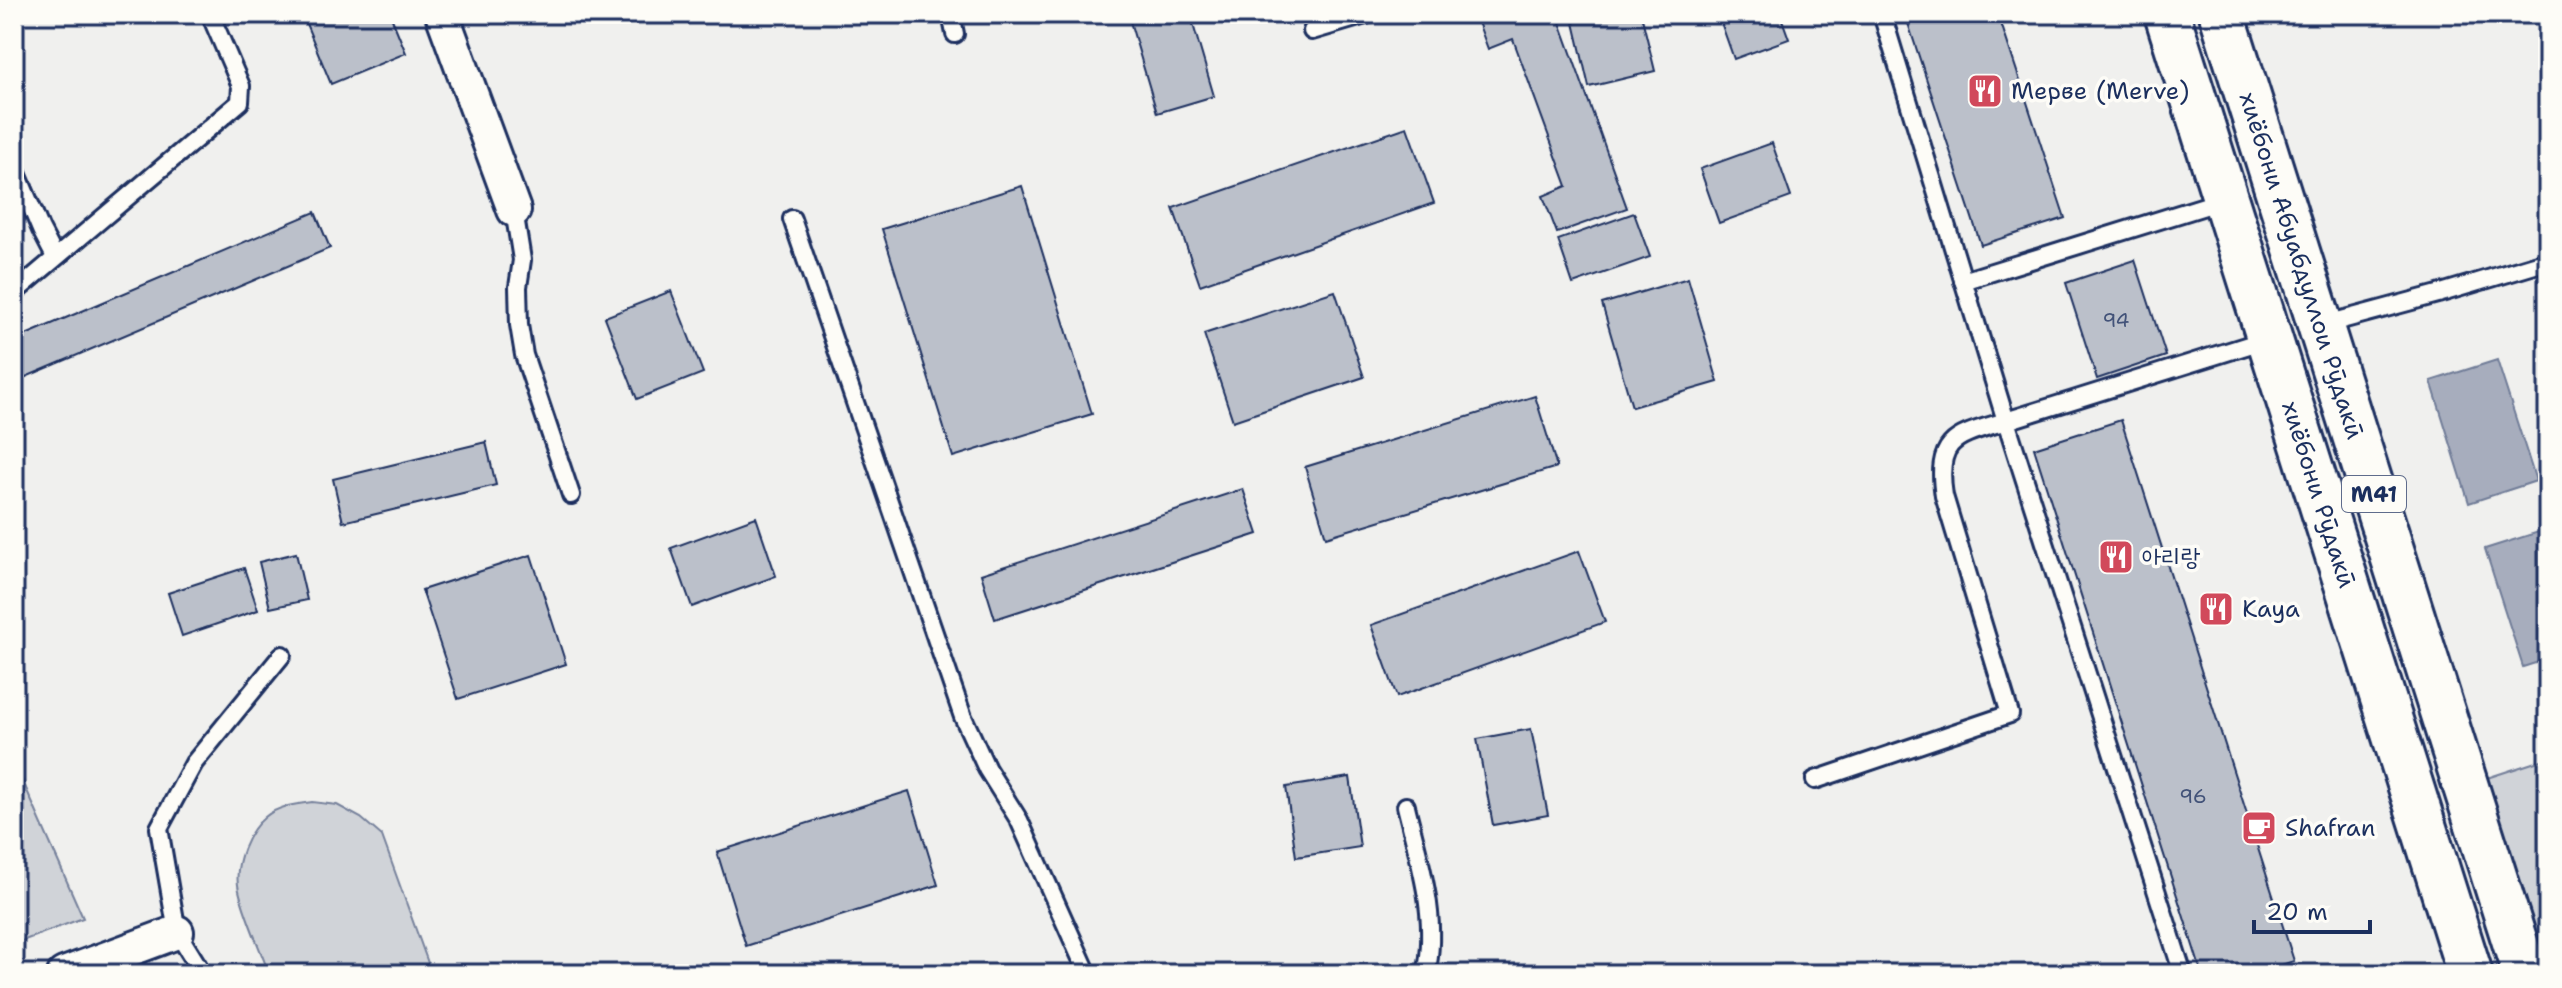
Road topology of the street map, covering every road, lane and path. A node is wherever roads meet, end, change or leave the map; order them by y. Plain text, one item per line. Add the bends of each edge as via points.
1 (210, 14) edge
2 (442, 14) edge
3 (951, 14) edge
4 (1369, 14) edge
5 (1882, 14) edge
6 (2167, 14) edge
7 (2222, 14) edge
8 (1312, 31) dead end
9 (955, 34) dead end
10 (14, 166) edge
11 (2226, 200) junction
12 (514, 210) joint
13 (792, 219) dead end
14 (55, 257) junction
15 (2548, 261) edge
16 (1963, 281) junction
17 (14, 293) edge
18 (2321, 325) junction
19 (2270, 338) junction
20 (2006, 421) junction
21 (571, 495) dead end
22 (282, 655) dead end
23 (1815, 780) dead end
24 (1406, 806) dead end
25 (177, 932) junction
26 (64, 974) edge
27 (203, 974) edge
28 (1088, 974) edge
29 (1426, 974) edge
30 (2183, 974) edge
31 (2470, 974) edge
32 (2525, 974) edge

1 - 14 lane via 241,86 240,102
2 - 12 street
3 - 9 lane
4 - 8 lane
5 - 16 lane
6 - 11 highway, хиёбони Рӯдакӣ
7 - 18 highway, хиёбони Абуабдуллои Рӯдакӣ / M41
10 - 14 lane
11 - 16 lane
11 - 19 highway, хиёбони Рӯдакӣ
12 - 21 lane via 522,260 518,287 524,355
13 - 28 lane via 963,717 1019,820
14 - 17 lane
15 - 18 lane
16 - 20 lane
18 - 19 highway
18 - 32 highway, хиёбони Абуабдуллои Рӯдакӣ / M41
19 - 20 lane
19 - 31 highway, хиёбони Рӯдакӣ
20 - 23 lane via 1959,435 1946,450 1941,472 2010,714
20 - 30 lane
22 - 25 lane via 194,763 159,828
24 - 29 lane via 1430,921
25 - 26 street
25 - 27 lane

